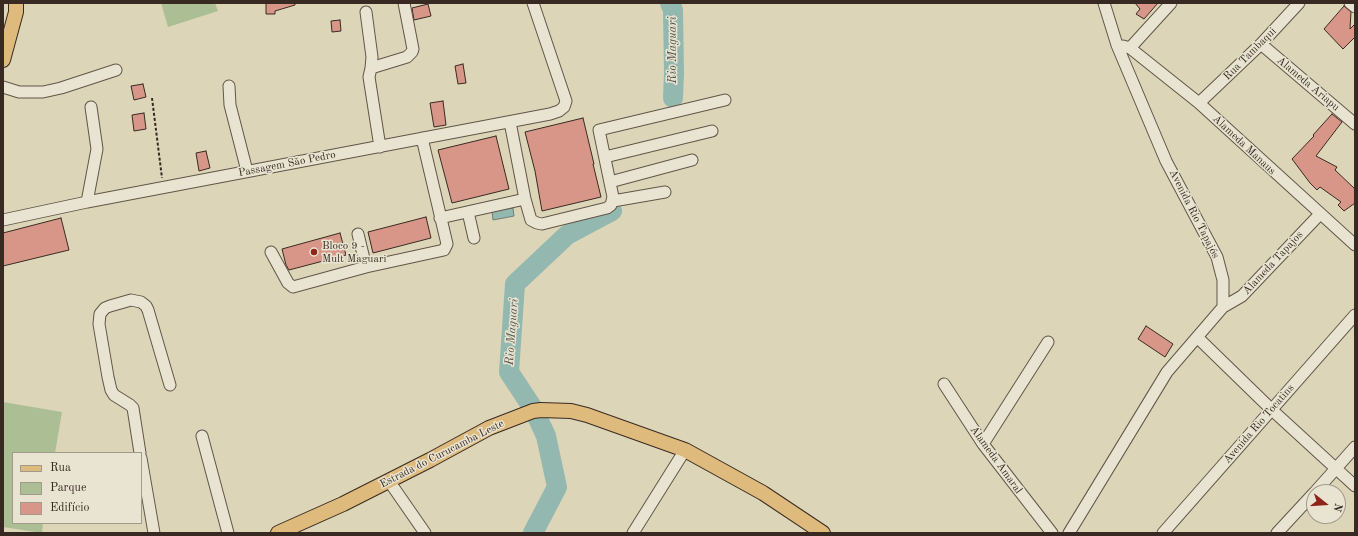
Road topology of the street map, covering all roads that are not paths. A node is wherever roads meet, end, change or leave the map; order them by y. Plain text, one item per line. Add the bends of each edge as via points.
1 (16, 3) edge
2 (404, 3) edge
3 (533, 3) edge
4 (1104, 3) edge
5 (1171, 3) edge
6 (1299, 3) edge
7 (1350, 3) edge
8 (1355, 7) edge
9 (366, 12) dead end
10 (1117, 44) junction
11 (1261, 44) junction
12 (1130, 48) junction
13 (3, 60) edge
14 (372, 68) junction
15 (116, 70) dead end
16 (229, 86) dead end
17 (3, 87) edge
18 (725, 100) dead end
19 (1199, 103) junction
20 (91, 108) dead end
21 (510, 122) junction
22 (1355, 124) edge
23 (712, 131) dead end
24 (422, 138) junction
25 (380, 147) junction
26 (605, 157) junction
27 (692, 160) dead end
28 (247, 171) junction
29 (610, 182) junction
30 (665, 192) dead end
31 (525, 199) junction
32 (613, 201) junction
33 (88, 202) junction
34 (468, 212) junction
35 (1320, 214) junction
36 (440, 218) junction
37 (3, 220) edge
38 (358, 234) dead end
39 (474, 238) dead end
40 (1355, 245) edge
41 (271, 252) dead end
42 (366, 267) junction
43 (1222, 307) junction
44 (1355, 315) edge
45 (1197, 337) junction
46 (1048, 342) dead end
47 (944, 384) dead end
48 (170, 385) dead end
49 (1272, 410) junction
50 (202, 436) dead end
51 (983, 444) junction
52 (1355, 448) edge
53 (684, 450) junction
54 (140, 452) edge
55 (142, 464) edge
56 (1337, 468) junction
57 (389, 481) junction
58 (1322, 484) edge
59 (1355, 486) edge
60 (1306, 502) edge
61 (154, 533) edge
62 (228, 533) edge
63 (278, 533) edge
64 (425, 533) edge
65 (633, 533) edge
66 (823, 533) edge
67 (1052, 533) edge
68 (1069, 533) edge
69 (1163, 533) edge
70 (1277, 533) edge

1 - 13 main road via 16,12
2 - 14 street via 412,52 406,57
3 - 21 street, Passagem São Pedro via 566,101 559,111
4 - 10 street, Avenida Rio Tapajós
5 - 12 street
6 - 11 street, Rua Tambaqui
7 - 8 street
9 - 14 street
10 - 12 street
10 - 43 street, Avenida Rio Tapajós via 1166,161 1217,257 1223,280
11 - 19 street, Rua Tambaqui
11 - 22 street, Alameda Ariapu
12 - 19 street, Alameda Manaus
14 - 25 street via 369,77
15 - 17 street via 43,92 19,92
16 - 28 street via 230,105
18 - 26 street via 599,130
19 - 35 street, Alameda Manaus
20 - 33 street via 97,149
21 - 24 street, Passagem São Pedro
21 - 31 street
23 - 26 street
24 - 25 street, Passagem São Pedro
24 - 36 street
25 - 28 street, Passagem São Pedro
26 - 29 street
27 - 29 street
28 - 33 street, Passagem São Pedro
29 - 32 street
30 - 32 street
31 - 32 street via 531,220 540,224 606,208
31 - 34 street
33 - 37 street, Passagem São Pedro
34 - 36 street
34 - 39 street
35 - 40 street, Alameda Manaus
35 - 43 street, Alameda Tapajos via 1242,296
36 - 42 street via 447,244 442,251
38 - 42 street
41 - 42 street via 288,283 293,287
43 - 45 street
44 - 49 street, Avenida Rio Tocatins
45 - 49 street
45 - 68 street via 1167,372
46 - 51 street
47 - 51 street, Alameda Amaral
48 - 54 street via 146,306 131,300 105,308 100,314 99,324 111,390 133,408
49 - 56 street
49 - 69 street, Avenida Rio Tocatins
50 - 62 street
51 - 67 street, Alameda Amaral
52 - 56 street
53 - 57 main road, Estrada do Curucamba Leste via 587,415 571,411 537,410 489,428
53 - 65 street
53 - 66 main road, Estrada do Curucamba Leste via 763,494
55 - 61 street
56 - 58 street
56 - 59 street
57 - 63 main road, Estrada do Curucamba Leste
57 - 64 street
60 - 70 street

